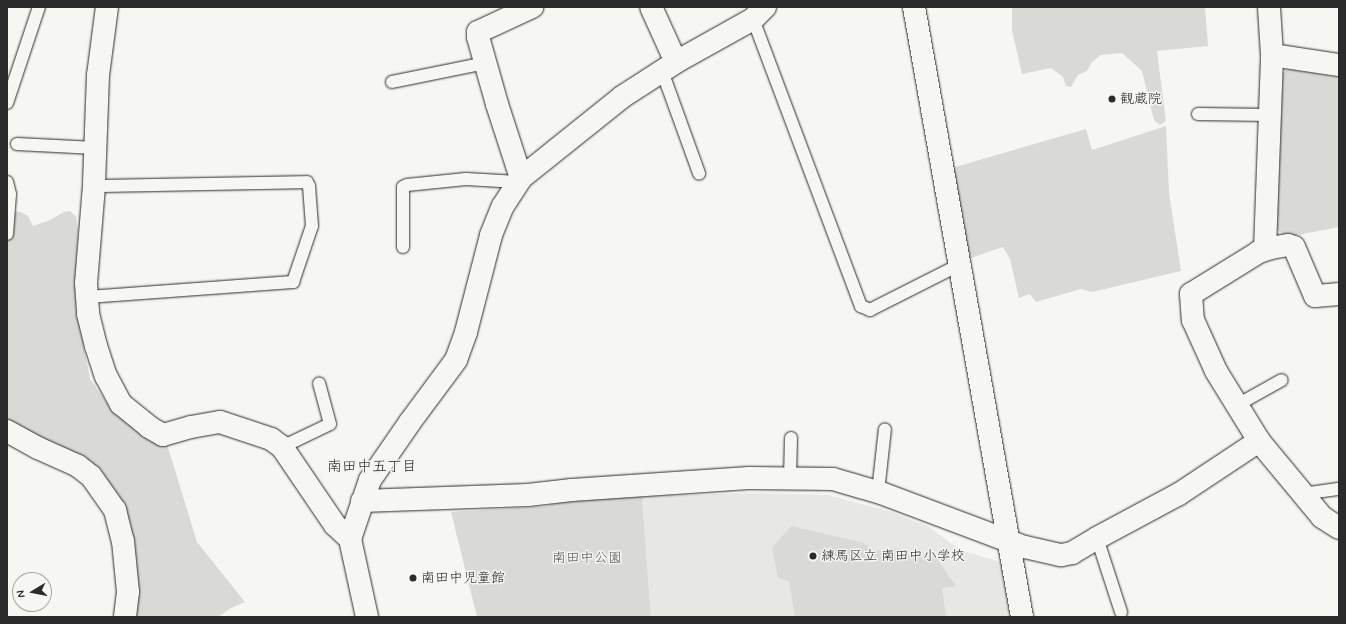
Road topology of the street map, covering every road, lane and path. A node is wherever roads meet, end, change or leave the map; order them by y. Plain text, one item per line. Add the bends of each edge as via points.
1 (39, 7) edge
2 (107, 7) edge
3 (532, 7) edge
4 (651, 7) edge
5 (914, 7) edge
6 (1269, 7) edge
7 (758, 12) edge
8 (1272, 55) junction
9 (485, 63) junction
10 (1339, 65) edge
11 (669, 67) junction
12 (392, 82) dead end
13 (7, 103) edge
14 (1198, 114) dead end
15 (1270, 115) junction
16 (17, 144) dead end
17 (95, 148) junction
18 (699, 173) dead end
19 (520, 180) junction
20 (7, 182) edge
21 (94, 186) junction
22 (7, 234) edge
23 (403, 246) dead end
24 (1265, 249) junction
25 (959, 265) junction
26 (1339, 294) edge
27 (87, 296) junction
28 (1282, 380) dead end
29 (319, 383) dead end
30 (1237, 405) junction
31 (885, 429) dead end
32 (7, 431) edge
33 (791, 438) dead end
34 (1258, 441) junction
35 (282, 448) junction
36 (790, 478) junction
37 (1339, 489) edge
38 (878, 492) junction
39 (1302, 494) junction
40 (362, 501) junction
41 (1339, 528) edge
42 (1097, 538) junction
43 (350, 539) junction
44 (1008, 540) junction
45 (1121, 612) dead end
46 (125, 617) edge
47 (367, 617) edge
48 (1022, 617) edge

1 - 13 lane
2 - 17 street via 98,75
3 - 9 street via 478,32
4 - 11 street
5 - 25 street
6 - 8 street
7 - 11 street
7 - 25 lane via 861,306 870,310
8 - 10 street
8 - 15 street
9 - 12 lane
9 - 19 street
11 - 18 lane
11 - 19 street via 622,97
14 - 15 lane
15 - 24 street
16 - 17 lane
17 - 21 street
19 - 23 lane via 466,179 403,187
19 - 40 street via 503,206 491,235 466,332 456,360 370,480
20 - 22 lane via 10,194 10,219
21 - 27 street
21 - 27 lane via 307,182 312,226 293,282
24 - 26 street via 1291,245 1315,296
24 - 30 street via 1191,294 1194,320 1216,371
25 - 44 street
27 - 35 street via 96,346 106,376 121,404 149,427 163,435 220,422 271,439
28 - 30 lane
29 - 35 lane via 330,424
30 - 34 street
31 - 38 lane
32 - 46 street via 82,470 95,480 115,510 123,541 128,592
33 - 36 lane
34 - 39 street
34 - 42 street via 1179,494
35 - 43 street via 335,525
36 - 38 street via 833,479
36 - 40 street via 616,486 528,495
37 - 39 lane
38 - 44 street
39 - 41 street via 1322,517
40 - 43 street
42 - 44 street via 1072,553 1061,555 1025,547
42 - 45 lane
43 - 47 street
44 - 48 street

